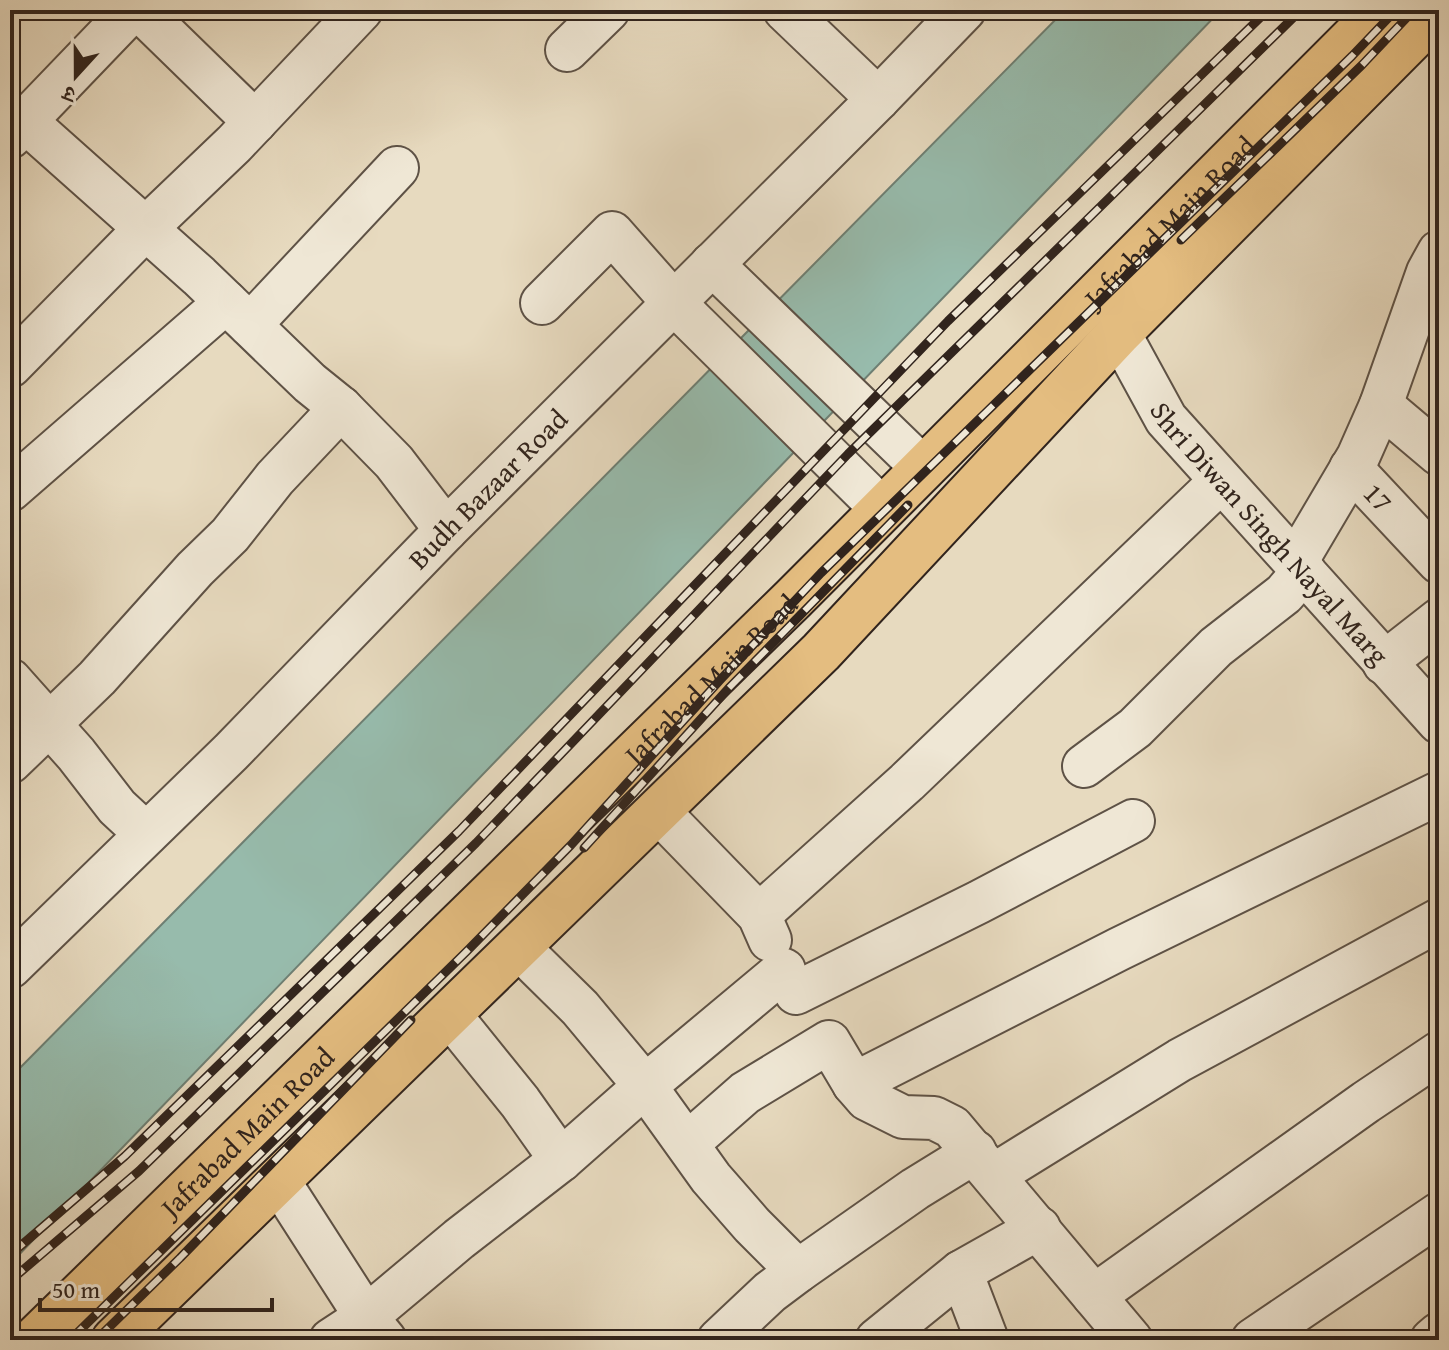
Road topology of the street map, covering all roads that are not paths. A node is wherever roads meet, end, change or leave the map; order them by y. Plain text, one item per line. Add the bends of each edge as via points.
1 (132, 10) edge
2 (140, 10) edge
3 (361, 10) edge
4 (608, 10) edge
5 (785, 10) edge
6 (1381, 10) edge
7 (960, 11) edge
8 (1439, 11) edge
9 (567, 50) dead end
10 (878, 99) junction
11 (255, 122) junction
12 (17, 129) edge
13 (397, 168) dead end
14 (145, 229) junction
15 (1439, 252) edge
16 (712, 264) junction
17 (673, 302) junction
18 (542, 303) dead end
19 (238, 314) junction
20 (1119, 333) junction
21 (10, 366) edge
22 (1381, 405) junction
23 (341, 408) junction
24 (1439, 454) edge
25 (923, 468) junction
26 (1351, 468) junction
27 (1221, 481) junction
28 (10, 490) edge
29 (882, 509) junction
30 (446, 530) junction
31 (1439, 562) edge
32 (1300, 567) junction
33 (1439, 620) edge
34 (1384, 663) junction
35 (10, 680) edge
36 (1439, 722) edge
37 (48, 724) junction
38 (10, 762) edge
39 (1084, 766) dead end
40 (1439, 793) edge
41 (658, 811) junction
42 (1133, 821) dead end
43 (146, 834) junction
44 (759, 915) junction
45 (1439, 920) edge
46 (518, 947) junction
47 (10, 967) edge
48 (790, 982) junction
49 (449, 1014) junction
50 (829, 1042) junction
51 (1439, 1053) edge
52 (854, 1084) junction
53 (645, 1086) junction
54 (688, 1143) junction
55 (561, 1160) junction
56 (984, 1163) junction
57 (278, 1180) junction
58 (1439, 1214) edge
59 (1039, 1228) junction
60 (798, 1271) junction
61 (961, 1272) junction
62 (1094, 1296) junction
63 (376, 1328) edge
64 (1439, 1334) edge
65 (34, 1340) edge
66 (114, 1340) edge
67 (331, 1340) edge
68 (719, 1340) edge
69 (877, 1340) edge
70 (987, 1340) edge
71 (1131, 1340) edge
72 (1253, 1340) edge
73 (1432, 1340) edge

1 - 12 street
2 - 11 street
3 - 11 street
4 - 9 street
5 - 10 street
6 - 25 main road, Jafrabad Main Road
7 - 10 street, Budh Bazaar Road
8 - 20 main road, Jafrabad Main Road
10 - 16 street, Budh Bazaar Road
11 - 14 street
12 - 14 street
13 - 19 street
14 - 19 street
14 - 21 street
15 - 22 street
16 - 17 street, Budh Bazaar Road
16 - 25 street
17 - 18 street via 612,233
17 - 29 street
17 - 30 street, Budh Bazaar Road
19 - 23 street
19 - 28 street
20 - 27 street, Shri Diwan Singh Nayal Marg via 1166,419
20 - 41 main road, Jafrabad Main Road via 821,652
22 - 24 street
22 - 26 street
23 - 30 street via 394,462
23 - 37 street via 230,535
25 - 29 main road, Jafrabad Main Road
26 - 31 street, 17
26 - 32 street
27 - 32 street, Shri Diwan Singh Nayal Marg
27 - 44 street via 907,782
29 - 65 main road, Jafrabad Main Road
30 - 43 street, Budh Bazaar Road
32 - 34 street, Shri Diwan Singh Nayal Marg
32 - 39 street via 1284,594 1216,647 1135,728
33 - 34 street
34 - 36 street, Shri Diwan Singh Nayal Marg
35 - 37 street
37 - 38 street
37 - 43 street
40 - 52 street
41 - 44 street
41 - 46 main road, Jafrabad Main Road
42 - 48 street via 979,902
43 - 47 street, Budh Bazaar Road
44 - 48 street
45 - 56 street
46 - 49 main road, Jafrabad Main Road
46 - 53 street via 580,1008
48 - 50 street
48 - 53 street
49 - 55 street
49 - 57 main road, Jafrabad Main Road
50 - 52 street
50 - 54 street via 745,1093
51 - 62 street
52 - 56 street via 881,1108 903,1117 934,1118 952,1127
53 - 54 street
53 - 55 street
54 - 60 street via 721,1190
55 - 63 street via 459,1239
56 - 59 street
56 - 60 street via 915,1189
57 - 63 street
57 - 66 main road, Jafrabad Main Road
58 - 72 street
59 - 61 street
59 - 62 street
60 - 68 street
61 - 69 street
61 - 70 street
62 - 71 street
63 - 67 street
64 - 73 street

